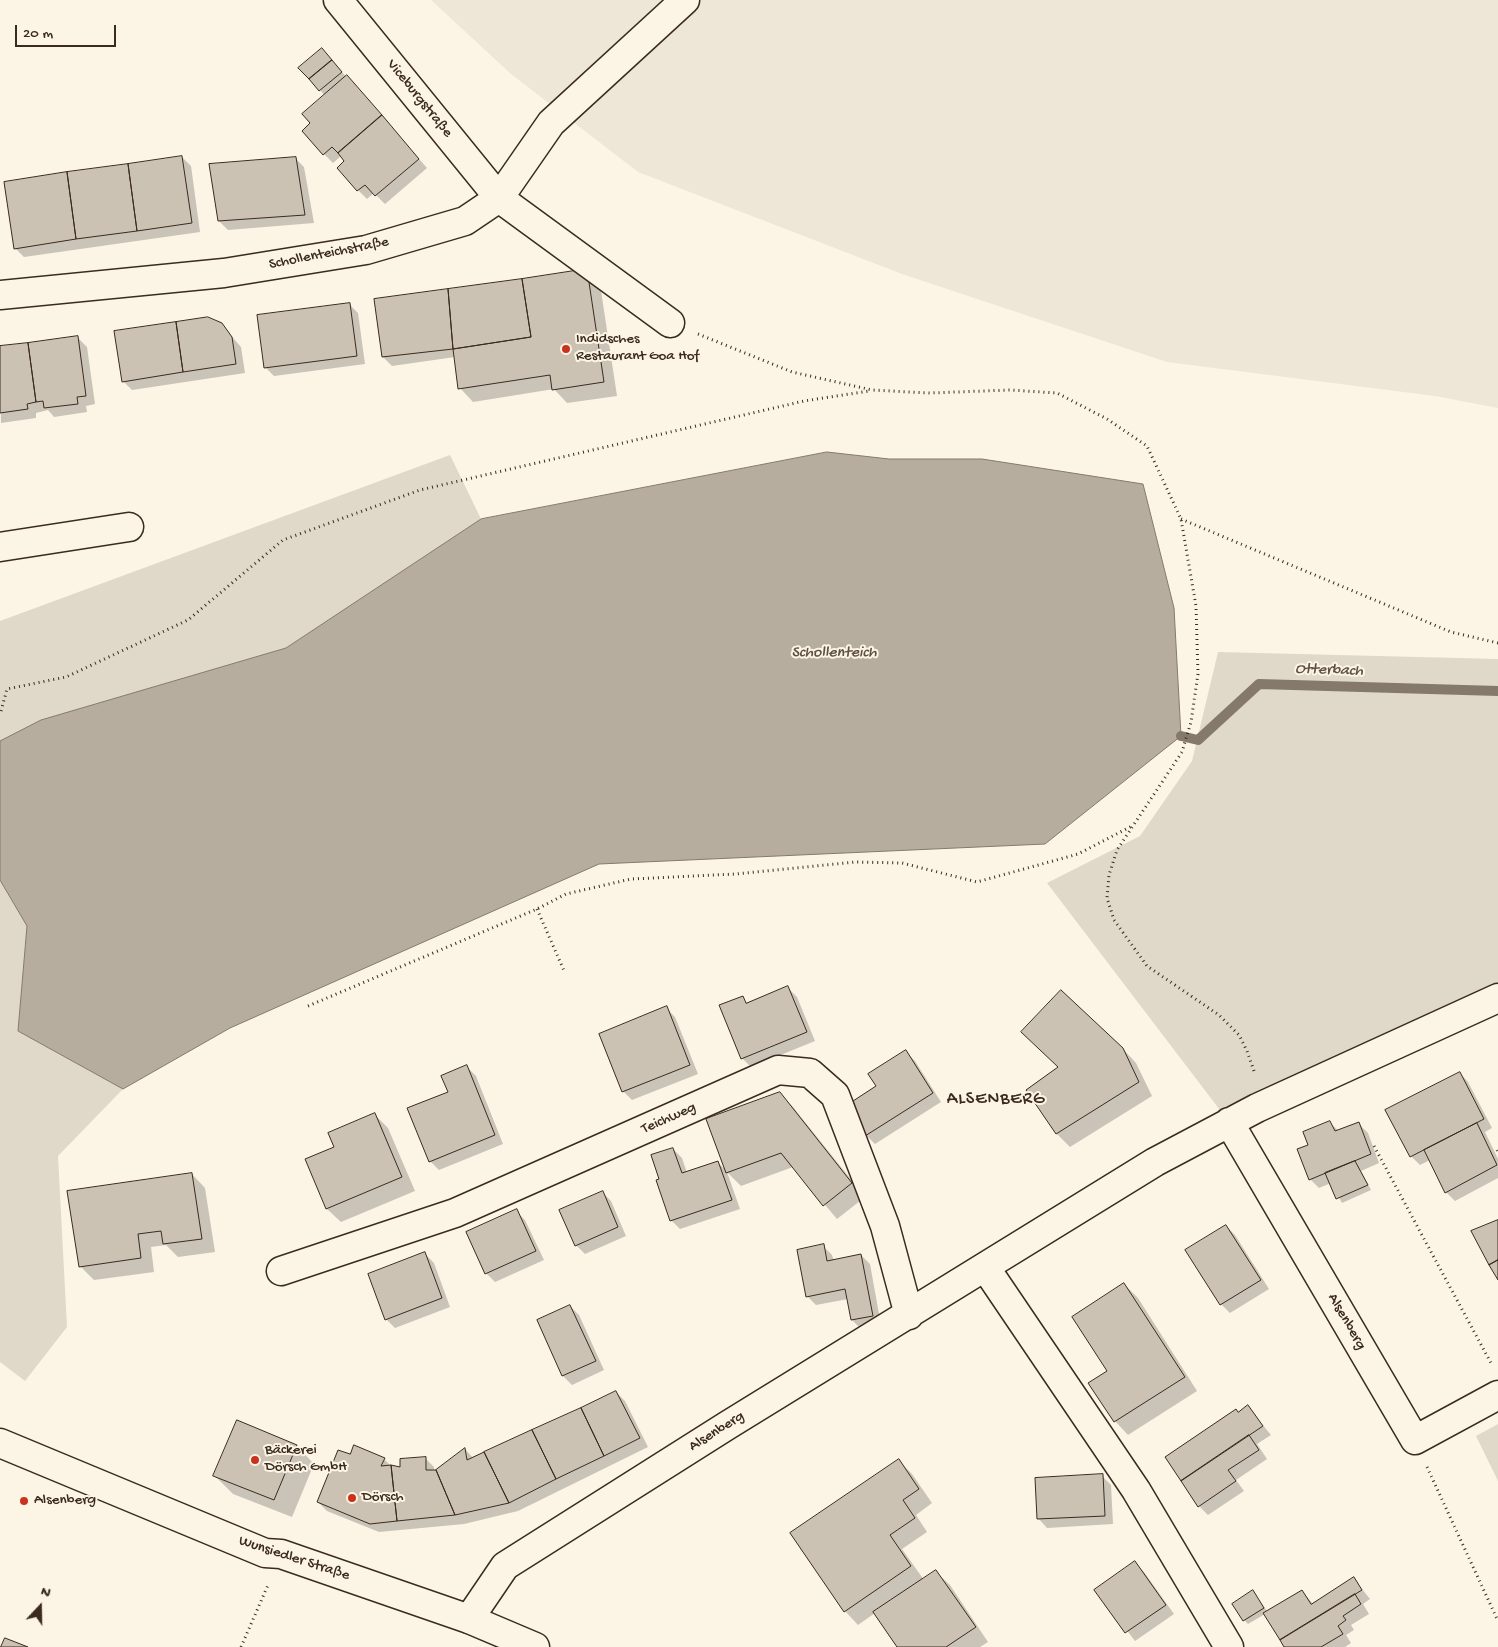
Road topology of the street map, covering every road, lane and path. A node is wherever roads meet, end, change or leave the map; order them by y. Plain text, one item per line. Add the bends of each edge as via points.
1 (338, 0) edge
2 (685, 0) edge
3 (499, 198) junction
4 (0, 295) edge
5 (670, 323) joint
6 (872, 390) junction
7 (1181, 519) junction
8 (129, 527) dead end
9 (0, 547) edge
10 (1498, 643) edge
11 (1, 711) edge
12 (1133, 825) junction
13 (538, 910) junction
14 (565, 972) dead end
15 (1498, 998) edge
16 (308, 1006) dead end
17 (1257, 1108) junction
18 (1229, 1122) junction
19 (1374, 1146) dead end
20 (985, 1267) junction
21 (281, 1271) dead end
22 (909, 1315) junction
23 (1493, 1368) dead end
24 (1498, 1395) edge
25 (1415, 1440) junction
26 (0, 1443) edge
27 (281, 1554) junction
28 (469, 1619) junction
29 (1498, 1621) edge
30 (241, 1647) edge
31 (535, 1647) edge
32 (1228, 1647) edge

1 - 3 street, Viceburgstraße
2 - 3 street via 551,124
3 - 4 street, Schollenteichstraße via 465,221 366,250 224,273
3 - 5 street
5 - 6 path via 792,372
6 - 7 path via 1057,393 1107,418 1147,446
6 - 11 path via 804,401 594,448 420,490 383,503 283,540 188,620 66,676 7,689
7 - 10 path via 1451,632
7 - 12 path via 1196,606 1198,674 1191,722 1182,752
8 - 9 street
12 - 13 path via 1078,854 977,882 902,862 855,862 631,880 566,894
12 - 17 path via 1117,850 1109,875 1107,898 1114,920 1147,966 1219,1015 1239,1035 1255,1074
13 - 14 path
13 - 16 path
15 - 17 street, Alsenberg
17 - 18 street, Alsenberg
18 - 20 street, Alsenberg via 1155,1162
18 - 25 street, Alsenberg
19 - 23 path
20 - 22 street, Alsenberg
20 - 32 street via 1136,1490
21 - 22 street, Teichweg via 455,1214 778,1070 810,1073 835,1095 885,1226
22 - 28 street, Alsenberg via 505,1566
24 - 25 street
25 - 29 path
26 - 27 street, Wunsiedler Straße via 265,1553
27 - 28 street, Wunsiedler Straße
27 - 30 path
28 - 31 street, Wunsiedler Straße

